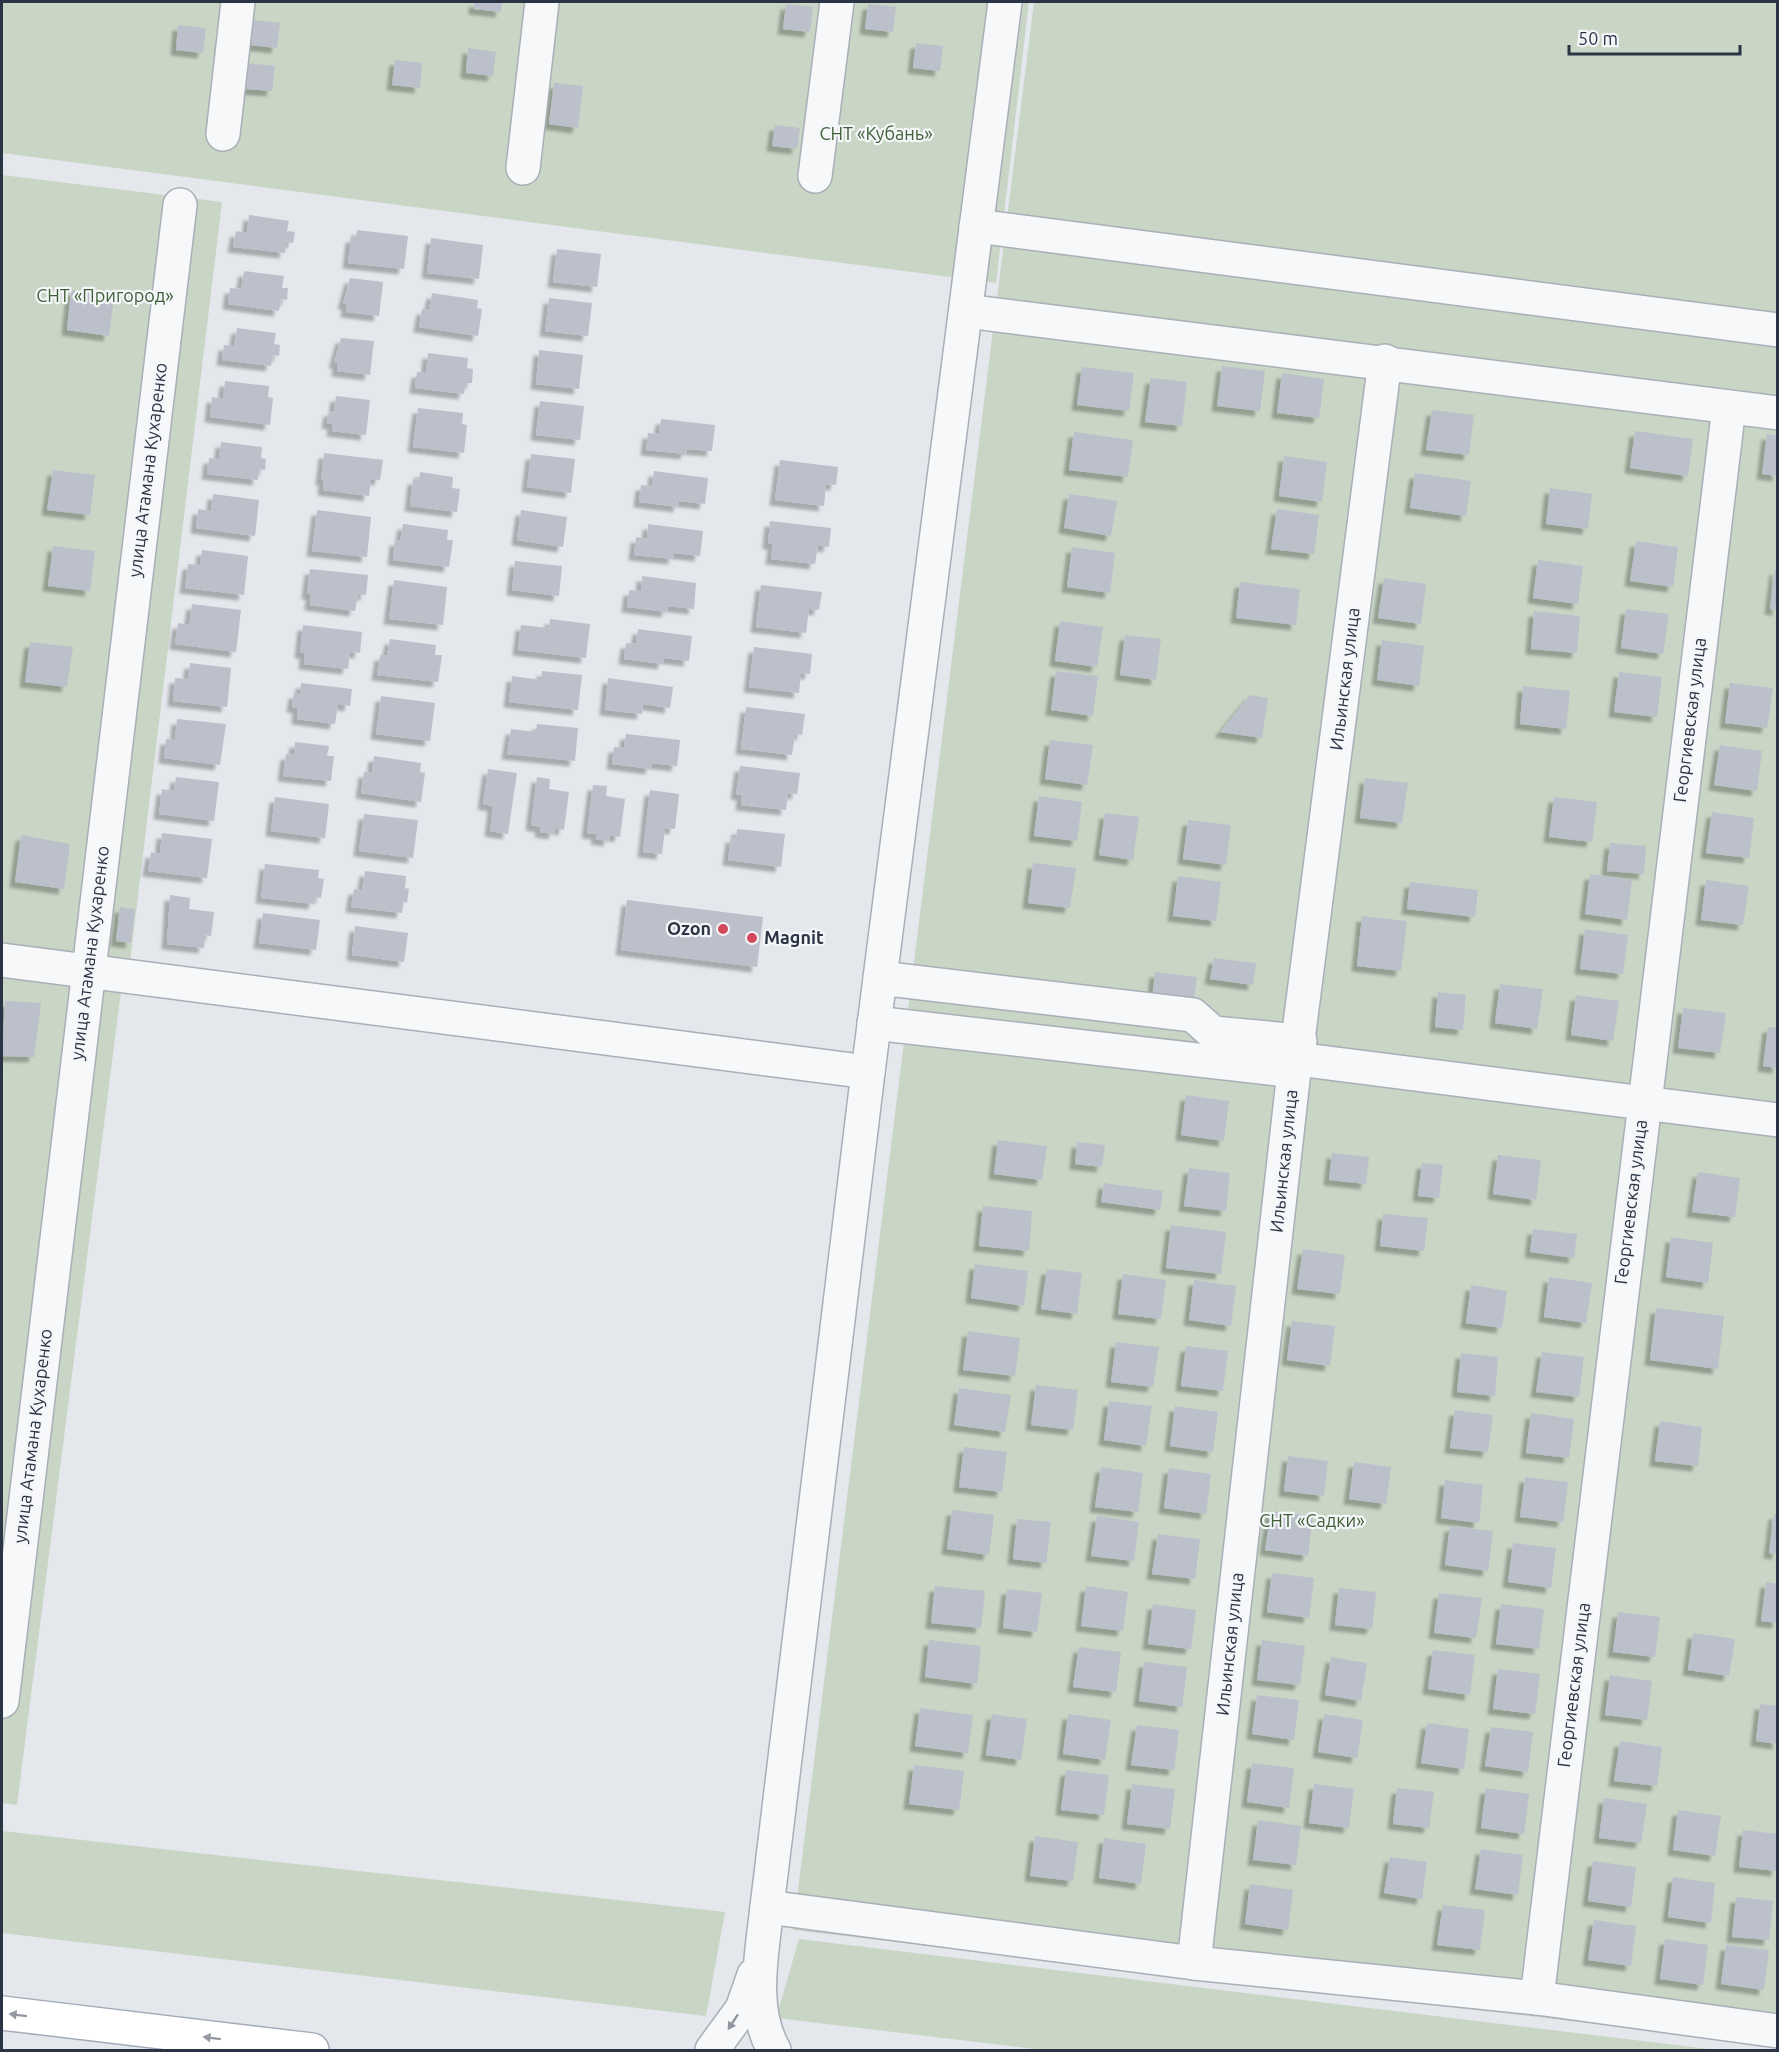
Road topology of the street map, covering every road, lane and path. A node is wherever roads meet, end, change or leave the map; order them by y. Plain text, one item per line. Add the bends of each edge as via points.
1 (238, 2) edge
2 (542, 2) edge
3 (837, 2) edge
4 (1005, 2) edge
5 (223, 134) dead end
6 (523, 168) dead end
7 (815, 176) dead end
8 (180, 205) dead end
9 (976, 226) junction
10 (966, 310) junction
11 (1778, 330) edge
12 (1385, 362) junction
13 (1729, 407) junction
14 (1778, 413) edge
15 (2, 960) edge
16 (89, 972) junction
17 (880, 978) junction
18 (874, 1023) junction
19 (1297, 1057) junction
20 (868, 1072) junction
21 (1643, 1103) junction
22 (1778, 1120) edge
23 (2, 1701) edge
24 (767, 1907) junction
25 (762, 1951) junction
26 (1194, 1963) junction
27 (1537, 1998) junction
28 (2, 2013) edge
29 (1778, 2031) edge
30 (312, 2050) edge
31 (712, 2050) edge
32 (774, 2050) edge

1 - 5 street
2 - 6 street
3 - 7 street
4 - 9 street
8 - 16 street, улица Атамана Кухаренко
9 - 10 street
9 - 11 street
10 - 12 street
10 - 17 street
12 - 13 street
12 - 19 street, Ильинская улица
13 - 14 street
13 - 21 street, Георгиевская улица
15 - 16 street
16 - 20 street
16 - 23 street, улица Атамана Кухаренко
17 - 18 street
17 - 19 street via 1193,1016 1213,1033
18 - 19 street
18 - 20 street
19 - 21 street
19 - 26 street, Ильинская улица
20 - 24 street
21 - 22 street
21 - 27 street, Георгиевская улица
24 - 25 street
24 - 26 street
25 -> 31 street via 742,2009
25 - 32 street via 760,2013
26 - 27 street
27 - 29 street
30 -> 28 main road

